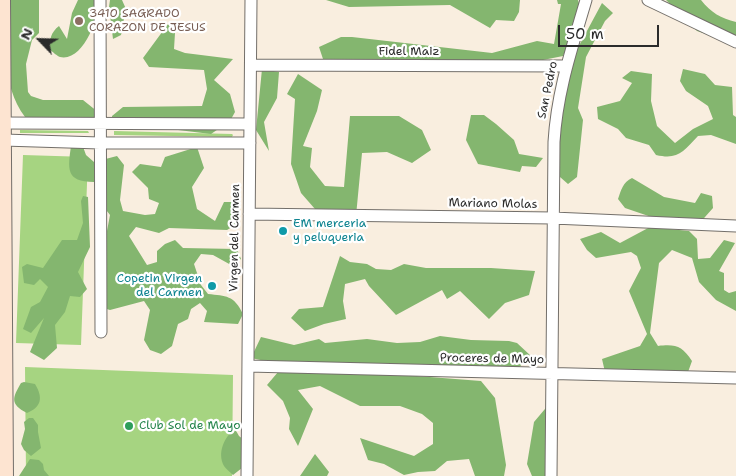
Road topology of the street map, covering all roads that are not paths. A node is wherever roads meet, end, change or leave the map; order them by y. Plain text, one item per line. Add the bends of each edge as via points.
1 (2, 0) edge
2 (100, 0) edge
3 (250, 0) edge
4 (586, 0) edge
5 (648, 0) edge
6 (736, 42) edge
7 (251, 65) junction
8 (566, 66) junction
9 (100, 124) junction
10 (250, 124) junction
11 (2, 131) edge
12 (100, 143) junction
13 (250, 143) junction
14 (250, 214) junction
15 (553, 218) junction
16 (736, 226) edge
17 (101, 332) dead end
18 (248, 366) junction
19 (553, 374) junction
20 (736, 378) edge
21 (5, 476) edge
22 (247, 476) edge
23 (551, 476) edge

1 - 11 street
2 - 9 street
3 - 7 street, Virgen del Carmen
4 - 8 street, San Pedro
5 - 6 street
7 - 8 street, Fidel Maiz
7 - 10 street, Virgen del Carmen
8 - 15 street, San Pedro via 555,114
9 - 10 street
9 - 11 street
9 - 12 street
10 - 13 street, Virgen del Carmen
11 - 12 street
11 - 21 street
12 - 13 street
12 - 17 street
13 - 14 street, Virgen del Carmen
14 - 15 street, Mariano Molas
14 - 18 street, Virgen del Carmen
15 - 16 street, Mariano Molas
15 - 19 street, San Pedro
18 - 19 street, Proceres de Mayo
18 - 22 street, Virgen del Carmen
19 - 20 street, Proceres de Mayo
19 - 23 street, San Pedro

